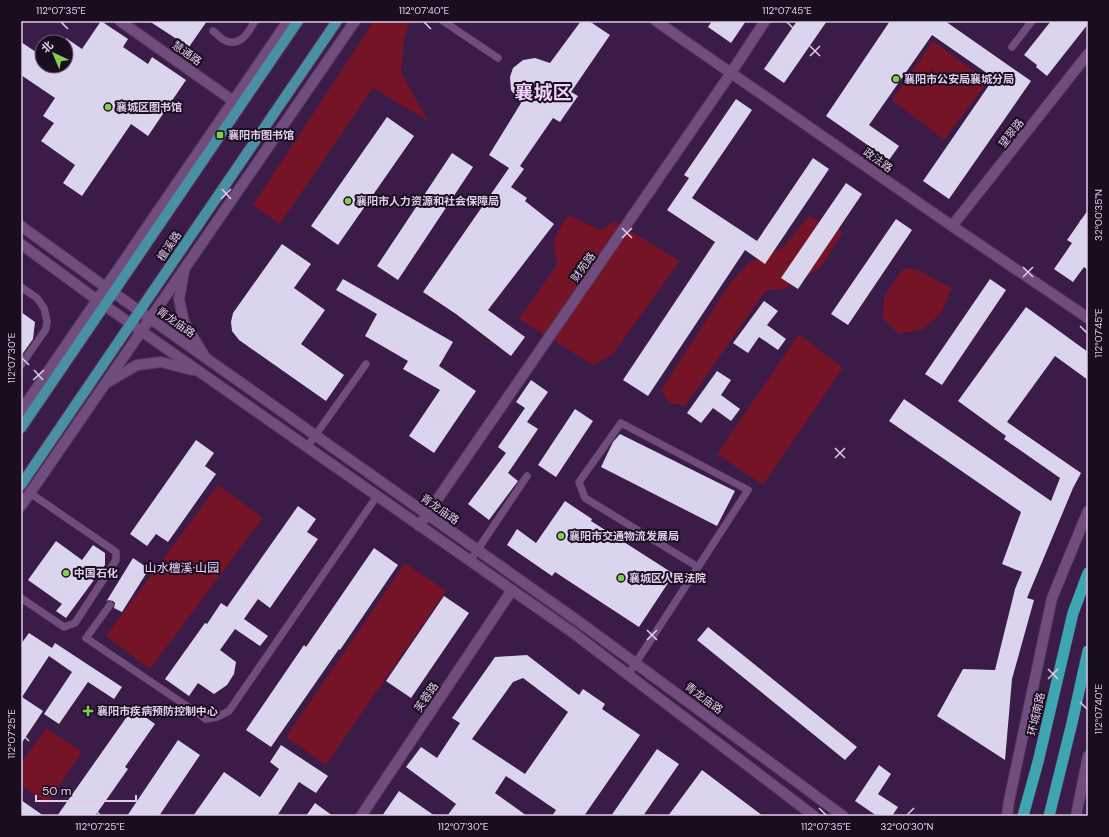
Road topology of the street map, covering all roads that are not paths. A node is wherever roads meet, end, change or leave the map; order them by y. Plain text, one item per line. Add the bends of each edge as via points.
1 (120, 21) edge
2 (255, 21) edge
3 (288, 21) edge
4 (298, 21) edge
5 (337, 21) edge
6 (355, 21) edge
7 (443, 21) edge
8 (656, 21) edge
9 (766, 21) edge
10 (1032, 21) edge
11 (213, 31) dead end
12 (1012, 47) dead end
13 (1088, 54) edge
14 (498, 58) dead end
15 (731, 73) junction
16 (237, 103) junction
17 (21, 226) edge
18 (952, 226) junction
19 (21, 244) edge
20 (184, 268) junction
21 (21, 287) edge
22 (110, 290) junction
23 (101, 303) junction
24 (139, 311) junction
25 (150, 318) junction
26 (1088, 318) edge
27 (130, 324) junction
28 (141, 331) junction
29 (206, 358) junction
30 (366, 364) dead end
31 (21, 365) edge
32 (200, 372) junction
33 (104, 384) junction
34 (21, 411) edge
35 (21, 428) edge
36 (316, 436) junction
37 (307, 447) junction
38 (527, 476) dead end
39 (21, 485) edge
40 (30, 493) junction
41 (377, 496) junction
42 (21, 506) edge
43 (1088, 511) edge
44 (427, 514) junction
45 (419, 526) junction
46 (477, 550) junction
47 (470, 561) junction
48 (698, 567) junction
49 (1088, 572) edge
50 (512, 590) junction
51 (21, 598) edge
52 (110, 605) dead end
53 (1088, 651) edge
54 (636, 663) junction
55 (628, 675) junction
56 (1088, 756) edge
57 (361, 816) edge
58 (814, 816) edge
59 (843, 816) edge
60 (1007, 816) edge
61 (1023, 816) edge
62 (1049, 816) edge
63 (1076, 816) edge

1 - 16 street, 慧通路
2 - 11 lane via 244,38 236,42 226,41
3 - 16 street
4 - 16 main road, 檀溪路
5 - 24 main road, 檀溪路
6 - 20 street
7 - 14 lane
8 - 15 street, 政法路
9 - 15 street, 财苑路
10 - 12 lane
13 - 18 street, 望翠路
15 - 18 street, 政法路
15 - 44 street, 财苑路
16 - 22 main road, 檀溪路
17 - 22 street, 青龙庙路
18 - 26 street, 政法路
19 - 23 street
20 - 25 street
20 - 29 street via 180,299 184,322
21 - 31 lane via 37,298 44,308 47,321 46,329
22 - 23 main road, 檀溪路
22 - 24 street, 青龙庙路
23 - 27 street
23 - 34 street
23 - 35 main road, 檀溪路
24 - 25 street, 青龙庙路
24 - 27 main road, 檀溪路
25 - 28 street
25 - 29 street, 青龙庙路
27 - 28 street
27 - 39 main road, 檀溪路
28 - 32 street
28 - 33 street
29 - 36 street, 青龙庙路
30 - 36 lane
32 - 33 street via 161,362 137,365
32 - 37 street
33 - 40 street
36 - 37 lane
36 - 44 street, 青龙庙路
37 - 41 street
38 - 46 lane
40 - 42 street
40 - 51 lane via 116,552 116,560 75,623 64,627
41 - 45 street
41 - 52 lane via 229,710 217,717 206,719 86,638
43 - 60 street via 1052,598
44 - 45 street, 财苑路
44 - 46 street, 青龙庙路
45 - 47 street
46 - 47 lane
46 - 54 street, 青龙庙路
47 - 50 street
48 - 48 lane via 748,490 621,423 579,482 585,498
48 - 54 lane
49 - 61 highway, 环城南路 via 1073,613
50 - 55 street
50 - 57 street, 芙蓉路
53 - 62 highway
54 - 55 lane
54 - 59 street, 青龙庙路
55 - 58 street
56 - 63 street

